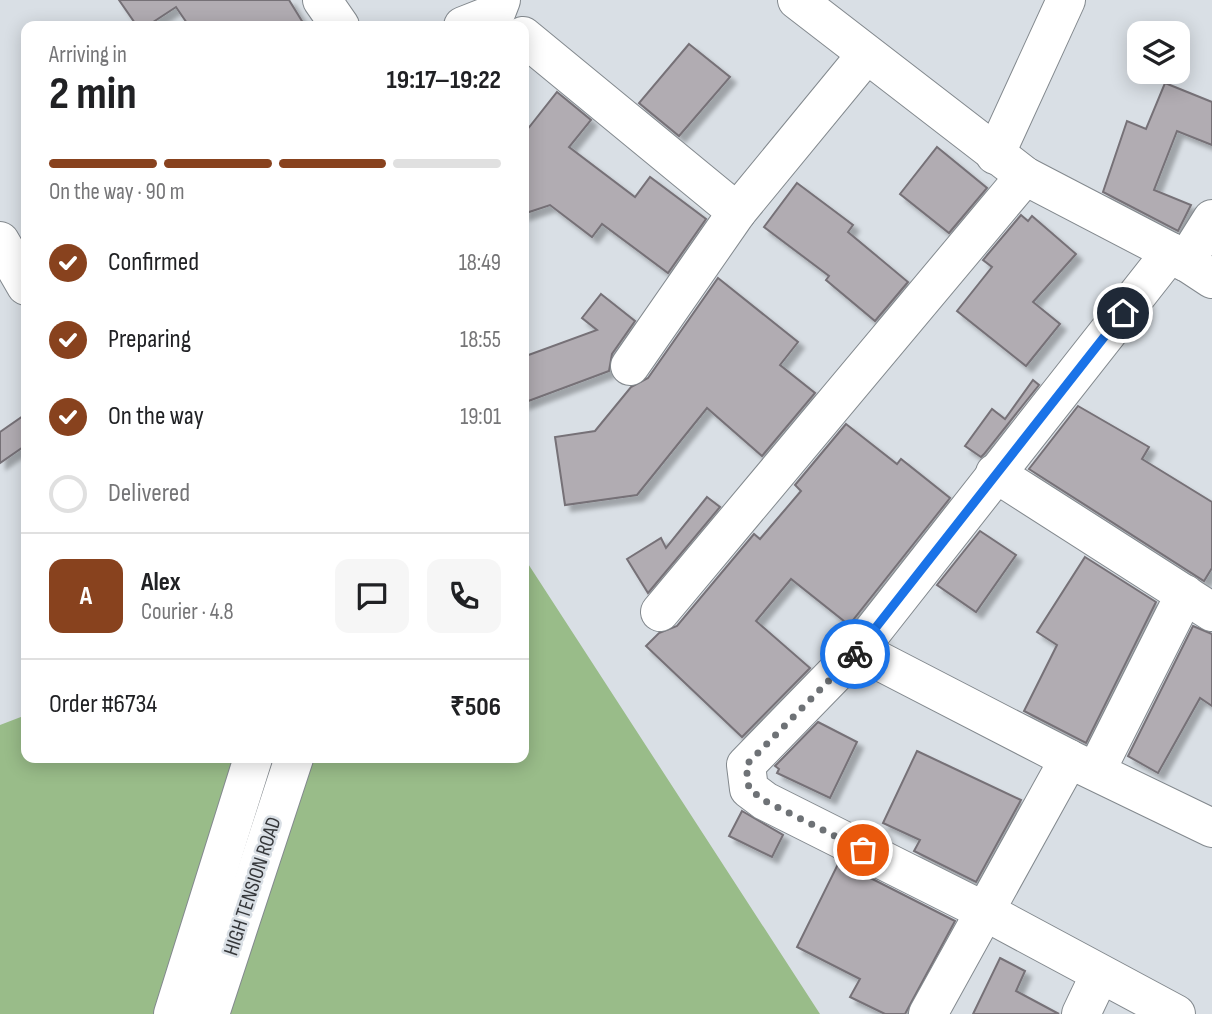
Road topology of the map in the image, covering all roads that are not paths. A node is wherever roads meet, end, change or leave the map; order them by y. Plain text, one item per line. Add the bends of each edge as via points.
1 (322, 0) edge
2 (797, 0) edge
3 (1066, 0) edge
4 (337, 21) edge
5 (529, 44) edge
6 (866, 55) junction
7 (1010, 165) junction
8 (737, 212) junction
9 (1212, 219) edge
10 (0, 240) edge
11 (1189, 264) edge
12 (18, 281) edge
13 (630, 366) dead end
14 (995, 473) junction
15 (1198, 603) edge
16 (660, 612) dead end
17 (858, 650) junction
18 (251, 763) edge
19 (291, 763) edge
20 (1082, 765) junction
21 (1212, 828) edge
22 (986, 912) junction
23 (1100, 974) junction
24 (173, 1014) edge
25 (210, 1014) edge
26 (928, 1014) edge
27 (1081, 1014) edge
28 (1176, 1014) edge

1 - 4 street
2 - 6 street
3 - 7 street
5 - 8 street
6 - 7 street
6 - 8 street
7 - 11 street
7 - 16 street
8 - 13 street
9 - 11 street
10 - 12 street
11 - 14 street
14 - 15 street
14 - 17 street
15 - 20 street
17 - 20 street
17 - 22 street via 746,765 749,789
18 - 24 street, HIGH TENSION ROAD
19 - 25 street, HIGH TENSION ROAD
20 - 21 street
20 - 22 street
22 - 23 street
22 - 26 street
23 - 27 street
23 - 28 street

